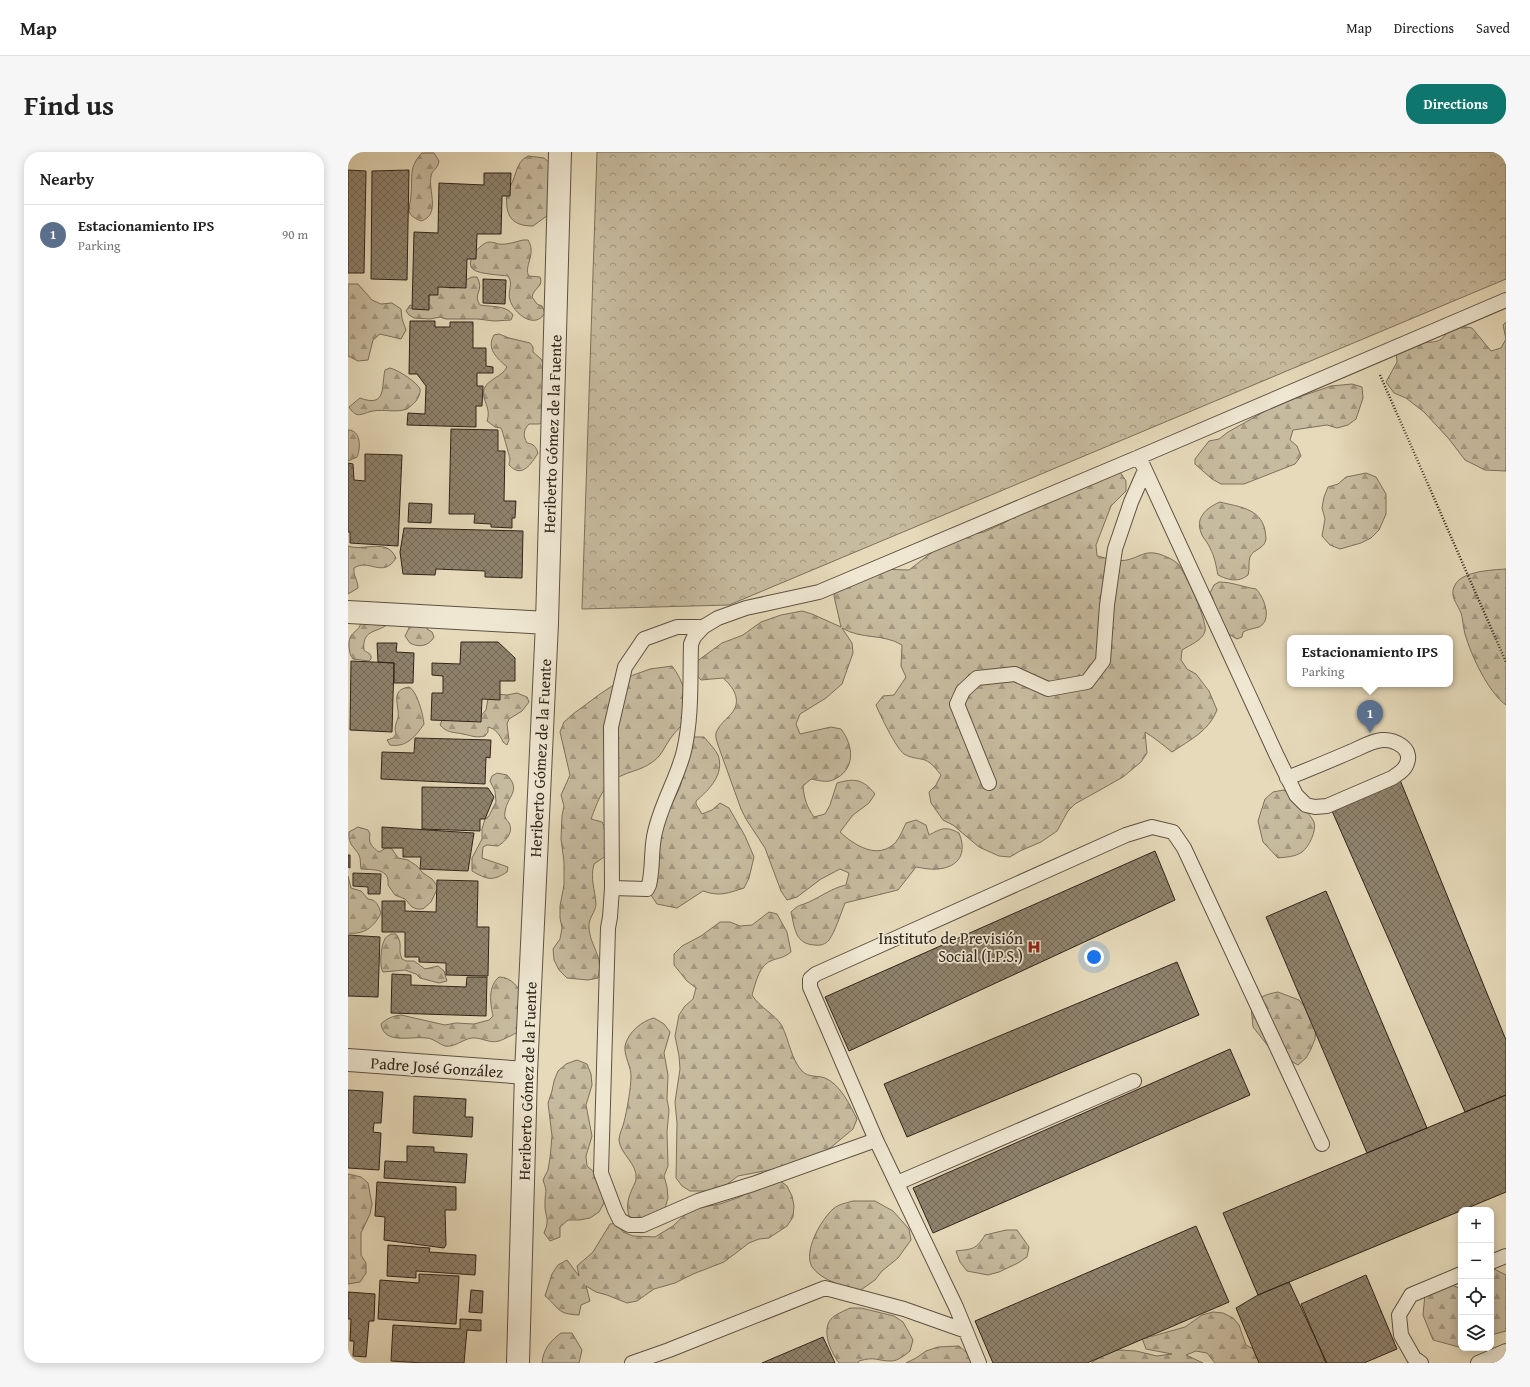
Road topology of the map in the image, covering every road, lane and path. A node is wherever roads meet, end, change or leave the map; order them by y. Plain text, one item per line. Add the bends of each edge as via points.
1 (560, 152) edge
2 (1506, 300) edge
3 (1372, 358) junction
4 (1142, 464) junction
5 (348, 612) edge
6 (547, 623) junction
7 (703, 627) junction
8 (1506, 662) edge
9 (1287, 778) junction
10 (989, 783) dead end
11 (612, 888) junction
12 (348, 1060) edge
13 (526, 1073) junction
14 (1134, 1081) dead end
15 (876, 1140) junction
16 (1322, 1144) dead end
17 (897, 1183) junction
18 (1506, 1256) edge
19 (1494, 1261) edge
20 (1458, 1275) edge
21 (966, 1331) junction
22 (1506, 1351) edge
23 (518, 1363) edge
24 (632, 1363) edge
25 (979, 1363) edge
26 (1421, 1363) edge
27 (1478, 1363) edge

1 - 6 street, Heriberto Gómez de la Fuente
2 - 3 lane
3 - 4 lane
3 - 8 path
4 - 7 lane via 819,592 746,608 718,618
4 - 9 lane
4 - 10 lane via 1115,549 1103,661 1087,682 1048,689 1015,674 977,678 963,691 957,704
5 - 6 street
6 - 13 street, Heriberto Gómez de la Fuente
7 - 11 lane via 691,644 690,715 684,751 654,836 649,885 647,889
7 - 11 lane via 677,627 644,639 625,667 612,726
9 - 9 lane via 1296,795 1306,805 1327,806 1392,778 1408,763 1407,754 1402,745 1382,740
11 - 15 lane via 608,928 601,1173 620,1220 629,1225 643,1226 698,1201
12 - 13 street, Padre José González
13 - 23 street, Heriberto Gómez de la Fuente
14 - 17 lane
15 - 16 lane via 810,987 810,979 816,974 1126,835 1152,827 1173,832 1184,848
15 - 17 lane
17 - 21 lane
18 - 19 lane
20 - 26 lane via 1411,1295 1399,1315 1401,1335 1414,1358
21 - 24 lane via 904,1310 825,1288
21 - 25 lane
22 - 27 lane

